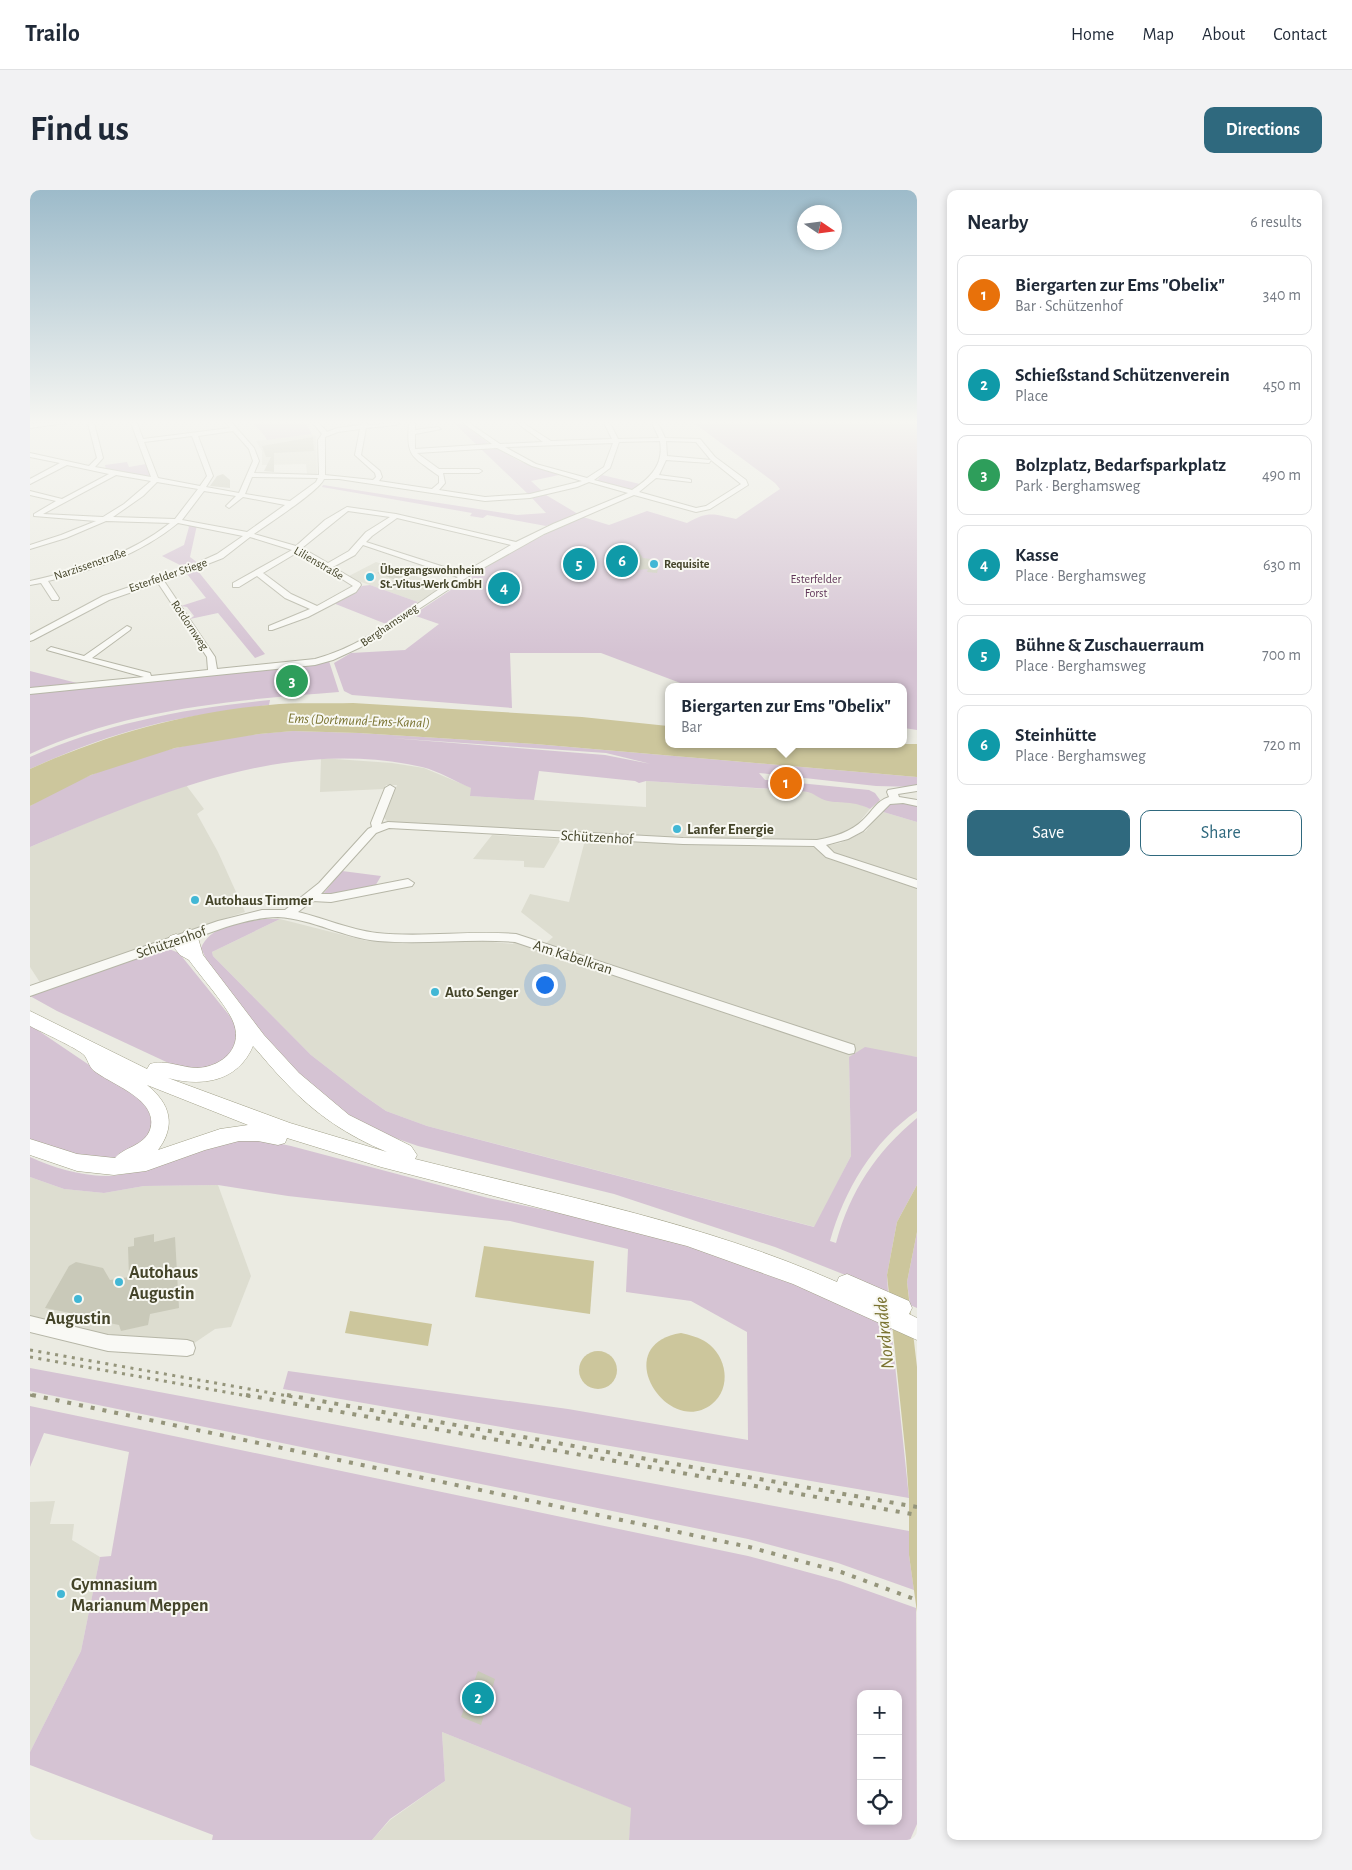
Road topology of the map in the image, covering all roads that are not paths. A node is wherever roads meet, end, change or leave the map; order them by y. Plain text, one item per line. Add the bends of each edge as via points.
1 (59, 500) edge
2 (133, 500) edge
3 (193, 500) edge
4 (236, 500) edge
5 (270, 500) edge
6 (298, 500) edge
7 (616, 500) edge
8 (662, 500) edge
9 (720, 500) edge
10 (63, 501) joint
11 (293, 504) junction
12 (229, 506) dead end
13 (33, 516) edge
14 (396, 516) junction
15 (104, 518) junction
16 (177, 521) junction
17 (250, 535) junction
18 (362, 543) junction
19 (518, 545) junction
20 (30, 547) edge
21 (297, 548) junction
22 (327, 567) junction
23 (259, 574) junction
24 (464, 576) junction
25 (159, 579) junction
26 (43, 580) junction
27 (30, 583) edge
28 (236, 586) dead end
29 (55, 598) dead end
30 (317, 609) junction
31 (127, 628) dead end
32 (272, 628) dead end
33 (30, 638) edge
34 (51, 650) dead end
35 (86, 659) junction
36 (213, 673) junction
37 (154, 677) junction
38 (30, 691) edge
39 (390, 788) dead end
40 (917, 788) edge
41 (896, 799) junction
42 (917, 803) edge
43 (377, 828) junction
44 (817, 843) junction
45 (408, 883) dead end
46 (917, 884) edge
47 (312, 897) junction
48 (288, 914) junction
49 (183, 938) junction
50 (30, 993) edge
51 (240, 1017) junction
52 (30, 1018) edge
53 (849, 1049) dead end
54 (90, 1051) junction
55 (156, 1069) junction
56 (327, 1143) junction
57 (30, 1147) edge
58 (408, 1155) junction
59 (101, 1167) junction
60 (875, 1303) junction
61 (917, 1316) edge
62 (30, 1324) edge
63 (917, 1329) edge
64 (187, 1348) dead end

1 - 10 street
2 - 15 street
3 - 16 street, Narzissenstraße
4 - 12 street
5 - 11 street
6 - 11 street, Esterfelder Stiege
7 - 19 street, Berghamsweg via 554,525
8 - 9 street via 703,510
10 - 13 street
11 - 17 street, Esterfelder Stiege
13 - 15 street, Lilienstraße
14 - 18 street via 369,534
14 - 19 street
14 - 21 street via 358,509 343,510
15 - 16 street, Lilienstraße
15 - 20 street via 78,532
16 - 17 street, Lilienstraße
16 - 26 street, Narzissenstraße via 148,542 127,552
17 - 21 street, Lilienstraße
17 - 25 street, Esterfelder Stiege via 207,562
18 - 22 street via 352,553
18 - 24 street
19 - 24 street, Berghamsweg
21 - 22 street, Lilienstraße
21 - 23 street
22 - 30 street, Lilienstraße via 355,583 357,588
23 - 28 street
23 - 30 street via 288,596
24 - 36 street, Berghamsweg via 341,654 315,662
25 - 33 street, Esterfelder Stiege via 106,598
25 - 36 street, Rotdornweg via 211,657
26 - 27 street, Narzissenstraße
26 - 29 street, Narzissenstraße
30 - 32 street, Lilienstraße
31 - 35 street
34 - 35 street, Berghamsweg
35 - 37 street, Berghamsweg
36 - 37 street, Berghamsweg
37 - 38 street, Berghamsweg
39 - 43 street
40 - 41 street, Schützenhof via 892,792
41 - 42 street
41 - 44 street, Schützenhof via 882,803 860,828 837,840
43 - 44 street, Schützenhof via 396,825 682,841
43 - 47 street via 364,838
44 - 46 street via 830,855
45 - 47 street via 331,898
47 - 48 street
48 - 49 street, Schützenhof via 248,917
48 - 53 street, Am Kabelkran via 374,937 494,935 516,938
49 - 50 street, Schützenhof
49 - 51 highway via 186,951 195,956
50 - 55 highway via 98,1042
51 - 55 highway via 246,1042 240,1055 225,1069 192,1075
51 - 58 highway via 313,1098 334,1115
52 - 54 highway
54 - 56 highway via 216,1106
54 - 59 highway via 98,1064 148,1097 158,1111 161,1125 148,1148 120,1163
55 - 58 highway via 223,1098
56 - 59 highway via 307,1147 274,1136 232,1134 149,1162
56 - 60 highway via 728,1249
57 - 59 highway via 56,1158
58 - 60 highway via 732,1239 788,1258
60 - 61 highway
60 - 63 highway
62 - 64 street via 108,1343

